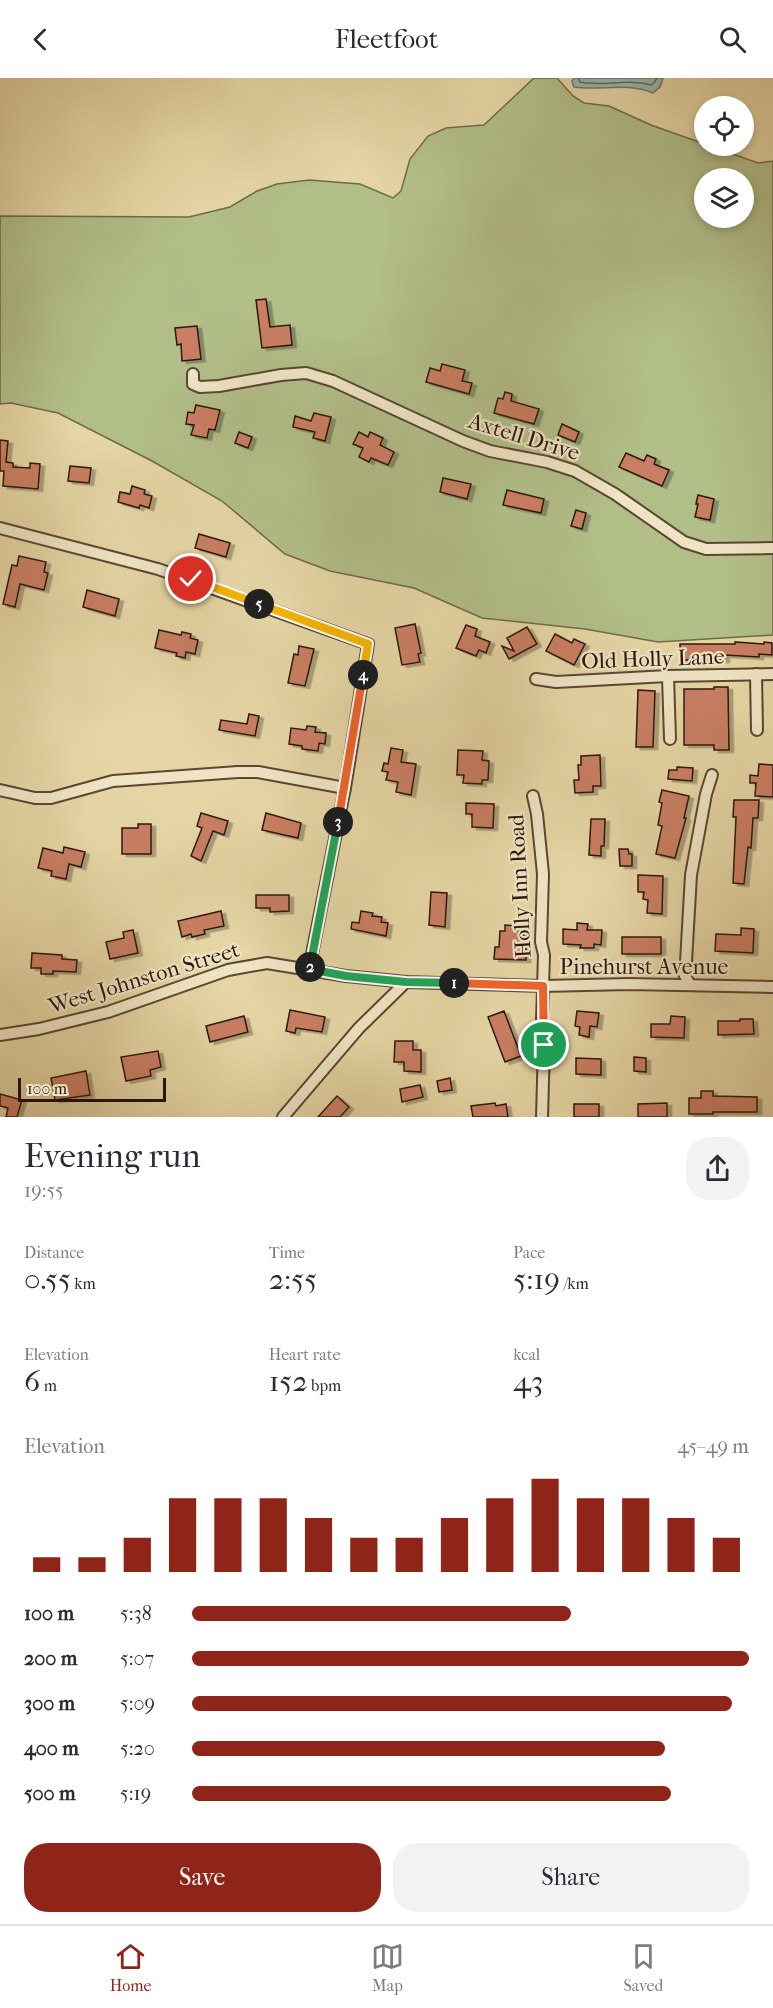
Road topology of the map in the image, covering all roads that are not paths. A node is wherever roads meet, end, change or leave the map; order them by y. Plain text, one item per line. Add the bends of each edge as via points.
1 (193, 374) dead end
2 (0, 528) edge
3 (773, 548) edge
4 (756, 674) junction
5 (773, 674) edge
6 (668, 676) junction
7 (536, 679) dead end
8 (757, 730) dead end
9 (670, 739) dead end
10 (712, 775) dead end
11 (345, 788) junction
12 (0, 790) edge
13 (533, 796) dead end
14 (309, 969) junction
15 (406, 982) junction
16 (690, 985) junction
17 (543, 986) junction
18 (773, 987) edge
19 (0, 1035) edge
20 (283, 1117) edge
21 (542, 1117) edge

1 - 3 street, Axtell Drive via 194,384 200,387 306,373 333,381 463,441 582,474 684,542 706,549
2 - 11 street via 180,576 368,644
4 - 5 street, Old Holly Lane
4 - 6 street, Old Holly Lane
4 - 8 street
6 - 7 street, Old Holly Lane via 556,682
6 - 9 street
10 - 16 street via 691,875 683,972
11 - 12 street via 238,772 113,781 51,798
11 - 14 street
13 - 17 street, Holly Inn Road via 543,874
14 - 15 street, West Johnston Street
14 - 19 street, West Johnston Street via 267,963 241,967 108,1012
15 - 17 street, Pinehurst Avenue
15 - 20 street via 359,1028
16 - 17 street, Pinehurst Avenue
16 - 18 street, Pinehurst Avenue
17 - 21 street, Holly Inn Road

